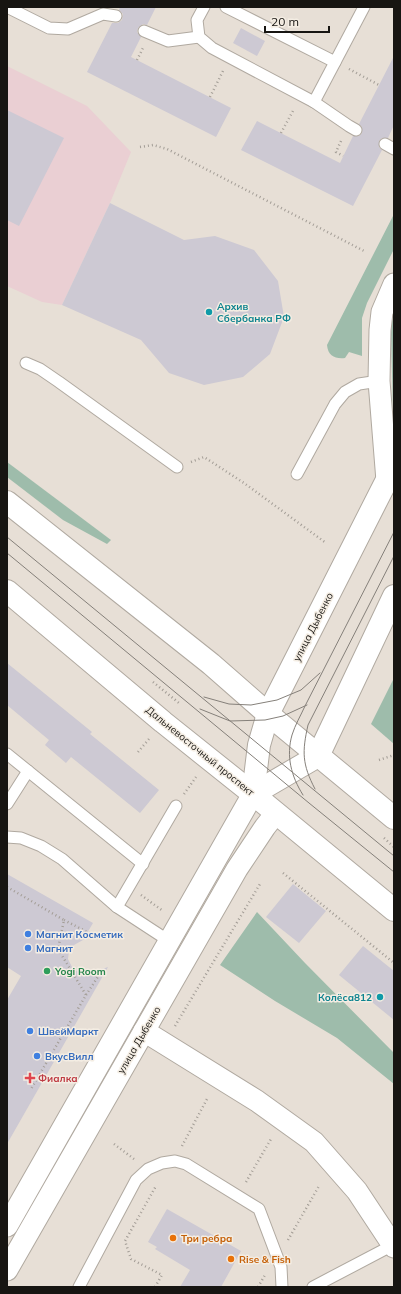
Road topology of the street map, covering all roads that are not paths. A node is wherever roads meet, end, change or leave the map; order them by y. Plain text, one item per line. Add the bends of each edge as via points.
1 (204, 7) edge
2 (226, 7) edge
3 (364, 7) edge
4 (7, 8) edge
5 (116, 16) dead end
6 (144, 31) dead end
7 (199, 37) junction
8 (335, 62) junction
9 (314, 102) junction
10 (356, 130) dead end
11 (394, 284) edge
12 (26, 362) dead end
13 (379, 381) junction
14 (177, 467) road end
15 (390, 473) edge
16 (297, 474) dead end
17 (7, 502) edge
18 (7, 591) edge
19 (394, 596) edge
20 (268, 714) junction
21 (7, 754) edge
22 (318, 756) junction
23 (28, 771) junction
24 (253, 794) junction
25 (7, 804) edge
26 (176, 806) road end
27 (276, 813) junction
28 (394, 818) edge
29 (7, 837) edge
30 (143, 864) junction
31 (117, 907) junction
32 (394, 910) edge
33 (169, 941) junction
34 (144, 1031) junction
35 (7, 1226) edge
36 (393, 1246) edge
37 (7, 1270) edge
38 (79, 1287) edge
39 (282, 1287) edge
40 (313, 1287) edge

1 - 7 lane via 197,20
2 - 8 lane
3 - 8 lane
4 - 5 lane via 49,28 68,29 103,14
6 - 7 lane via 168,41
7 - 9 lane via 229,58
8 - 9 lane
9 - 10 lane
11 - 13 street via 382,312
12 - 14 lane via 59,382
13 - 15 street
13 - 16 lane via 359,384 345,392 335,404
15 - 20 main road, улица Дыбенко
17 - 20 main road via 211,664
18 - 24 main road, Дальневосточный проспект
19 - 22 main road
20 - 22 main road
20 - 24 main road, улица Дыбенко via 259,745
21 - 23 lane
22 - 24 main road, улица Дыбенко
22 - 28 main road
23 - 25 lane
23 - 30 lane
24 - 27 main road, Дальневосточный проспект
24 - 33 street, улица Дыбенко
26 - 30 lane
27 - 32 main road, Дальневосточный проспект
27 - 34 street, улица Дыбенко via 237,869
29 - 31 lane via 21,838 41,846 62,859
30 - 31 lane
31 - 33 lane
33 - 35 street, улица Дыбенко
34 - 36 street via 257,1101 314,1142 357,1191
34 - 37 street, улица Дыбенко
36 - 40 lane
38 - 39 lane via 136,1180 148,1168 175,1161 186,1164 259,1209 281,1267

